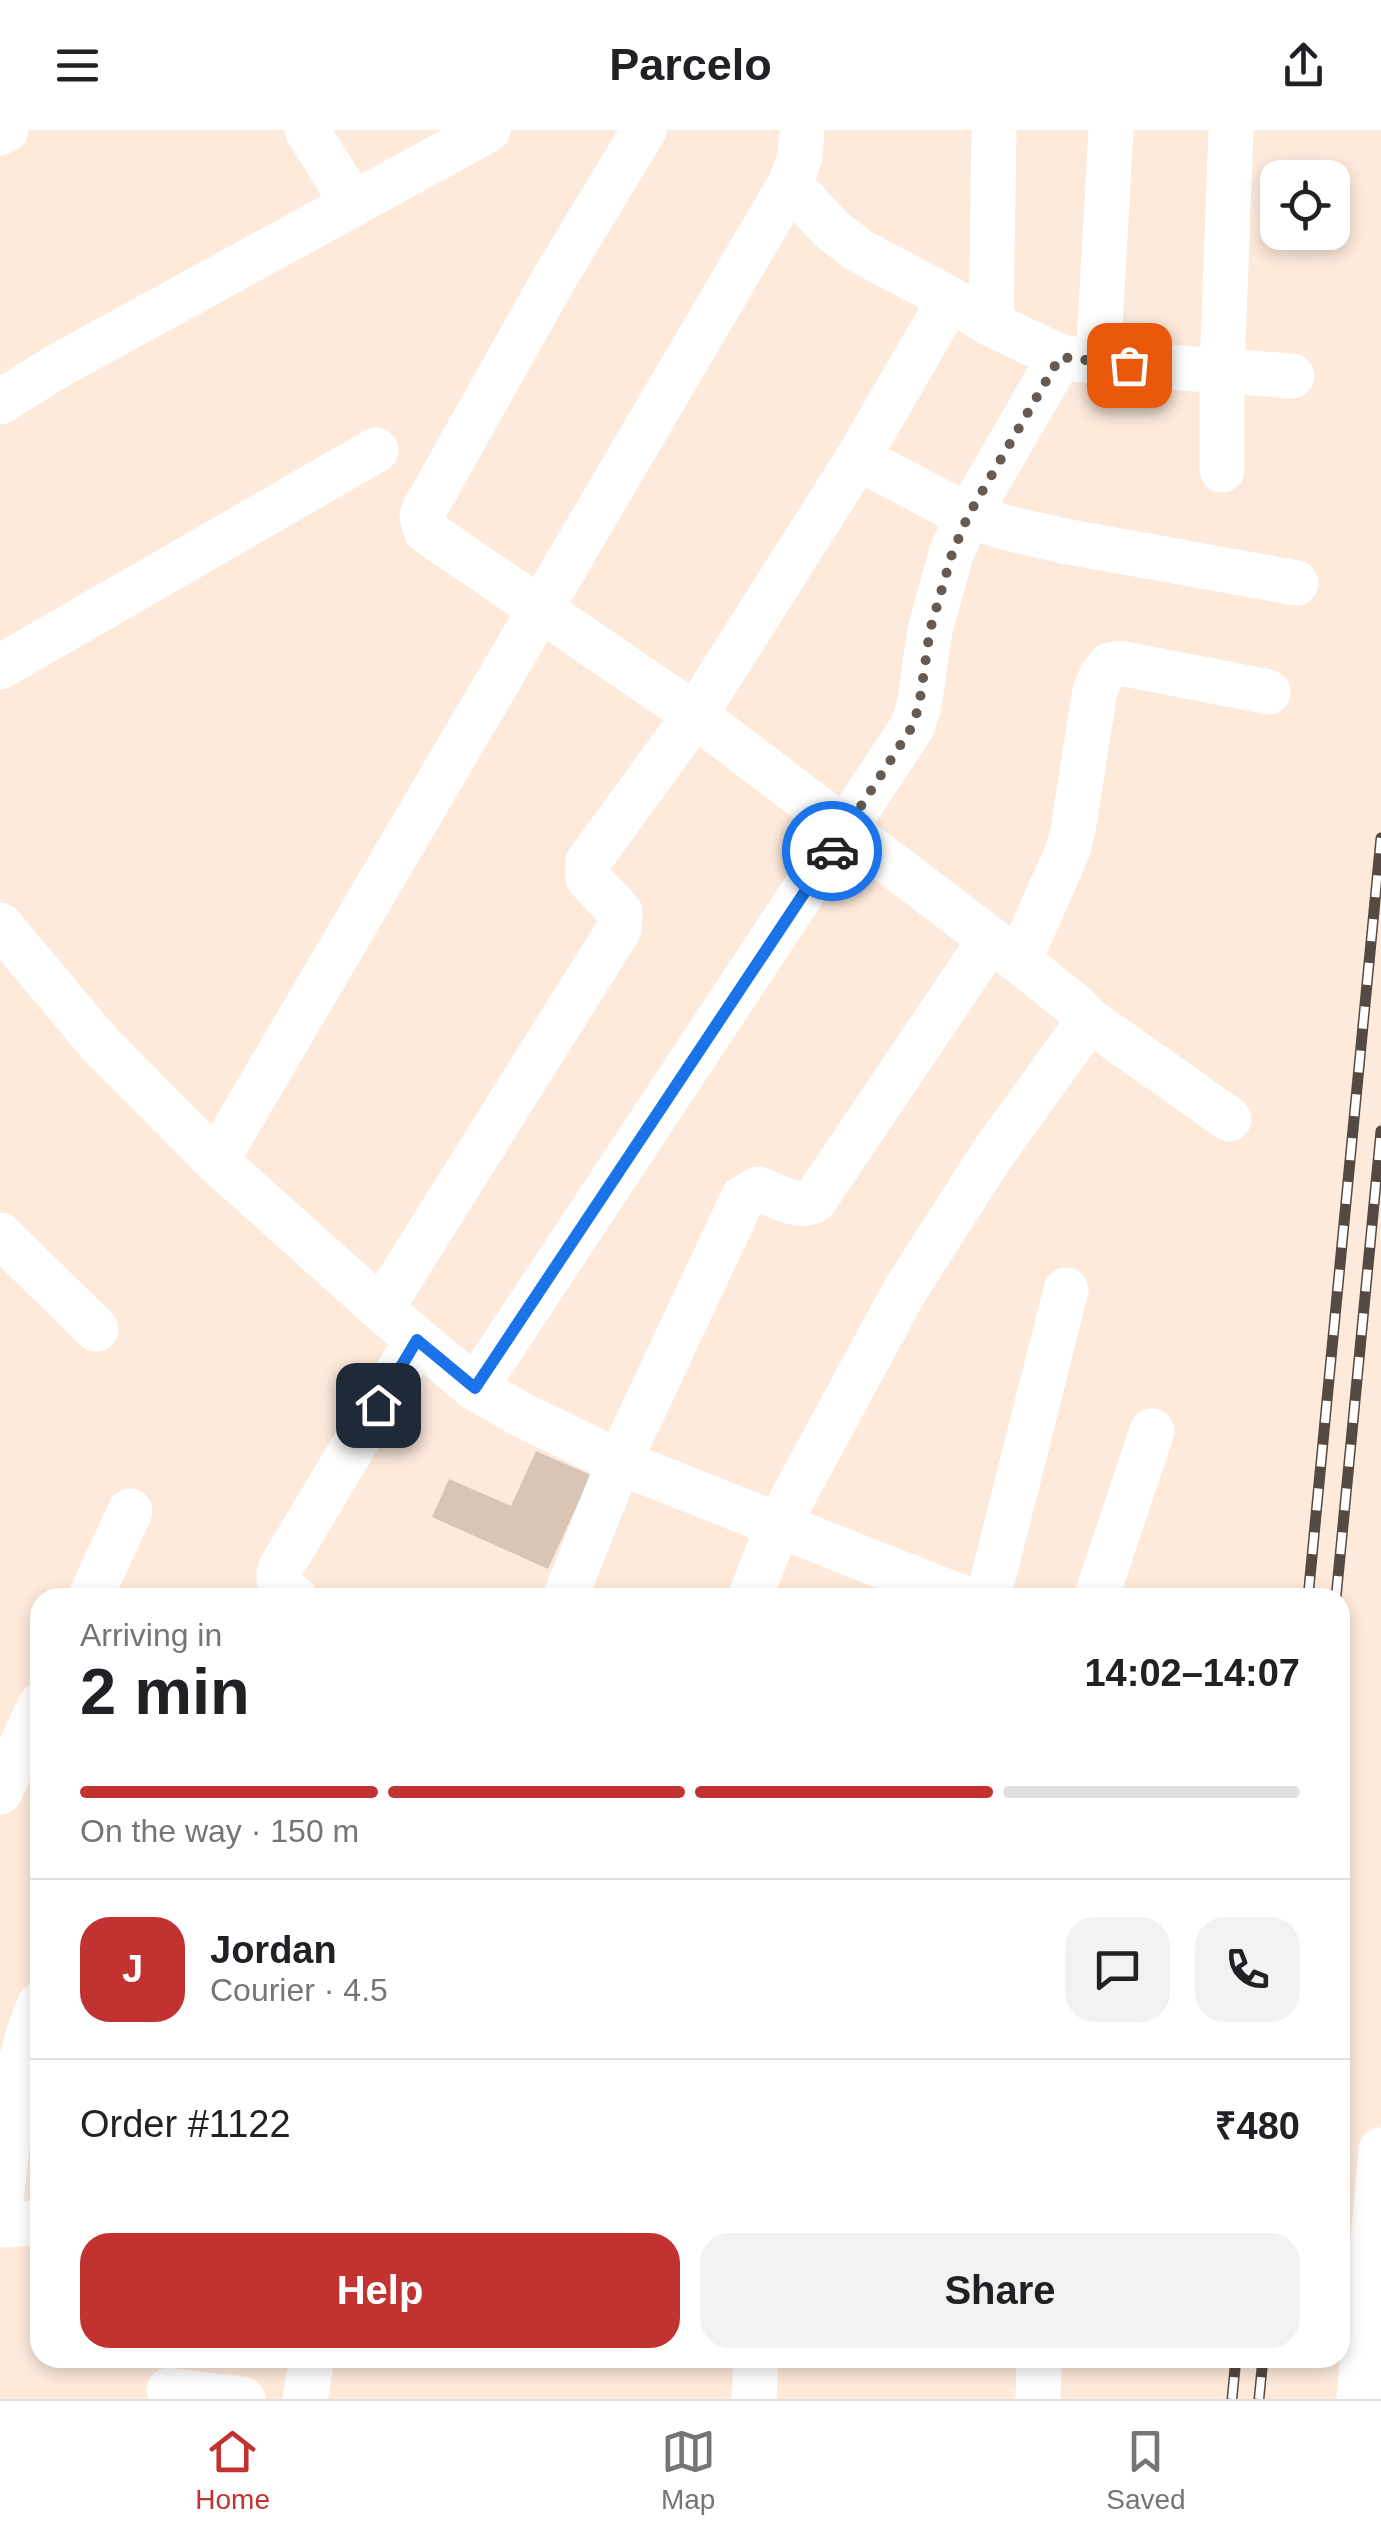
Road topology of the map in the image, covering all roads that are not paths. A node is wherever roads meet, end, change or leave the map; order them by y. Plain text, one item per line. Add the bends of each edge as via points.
1 (307, 130) edge
2 (488, 130) edge
3 (644, 130) edge
4 (802, 130) edge
5 (994, 130) edge
6 (1111, 130) edge
7 (1231, 130) edge
8 (790, 184) junction
9 (353, 204) junction
10 (950, 299) junction
11 (992, 324) junction
12 (1079, 360) junction
13 (1222, 372) junction
14 (1292, 376) dead end
15 (0, 402) edge
16 (376, 450) dead end
17 (858, 458) junction
18 (1222, 470) dead end
19 (968, 516) junction
20 (1296, 583) dead end
21 (540, 608) junction
22 (0, 667) edge
23 (1268, 692) dead end
24 (695, 714) junction
25 (845, 831) junction
26 (0, 924) edge
27 (1004, 950) junction
28 (1090, 1020) junction
29 (1230, 1119) dead end
30 (216, 1161) junction
31 (0, 1236) edge
32 (1066, 1290) dead end
33 (381, 1309) junction
34 (96, 1329) dead end
35 (417, 1340) junction
36 (475, 1388) junction
37 (1152, 1431) dead end
38 (618, 1462) junction
39 (130, 1511) dead end
40 (778, 1525) junction
41 (95, 1588) edge
42 (282, 1588) edge
43 (569, 1588) edge
44 (754, 1588) edge
45 (939, 1588) edge
46 (991, 1588) edge
47 (1099, 1588) edge
48 (30, 1728) edge
49 (0, 1792) edge
50 (30, 2034) edge
51 (1381, 2150) edge
52 (0, 2206) edge
53 (30, 2224) edge
54 (0, 2225) edge
55 (310, 2368) edge
56 (756, 2368) edge
57 (1040, 2368) edge
58 (170, 2382) edge
59 (243, 2399) edge
60 (305, 2399) edge
61 (754, 2399) edge
62 (1038, 2399) edge
63 (1358, 2399) edge

1 - 9 street
2 - 9 street
3 - 21 street via 423,512 426,531
4 - 8 street
5 - 11 street
6 - 12 street
7 - 13 street
8 - 10 street via 858,250
8 - 21 street
9 - 15 street
10 - 11 street
10 - 17 street
11 - 12 street
12 - 13 street
12 - 19 street
13 - 14 street
13 - 18 street
16 - 22 street
17 - 19 street
17 - 24 street
19 - 20 street via 1064,542
19 - 25 street via 930,630 912,727
21 - 24 street
21 - 30 street
23 - 27 street via 1110,665 1092,703 1068,850
24 - 25 street
24 - 33 street via 588,862 588,878 620,912 618,929
25 - 27 street
25 - 36 street
26 - 30 street via 99,1043
27 - 28 street
27 - 38 street via 814,1201 801,1204 758,1189 743,1198
28 - 29 street
28 - 40 street via 904,1292
30 - 33 street
31 - 34 street
32 - 46 street
33 - 35 street
35 - 36 street
35 - 42 street via 280,1569
36 - 38 street
37 - 47 street
38 - 40 street
38 - 43 street
39 - 41 street
40 - 44 street
40 - 45 street
48 - 49 street
50 - 52 street
51 - 63 street
53 - 54 street
55 - 60 street
56 - 61 street
57 - 62 street
58 - 59 street

